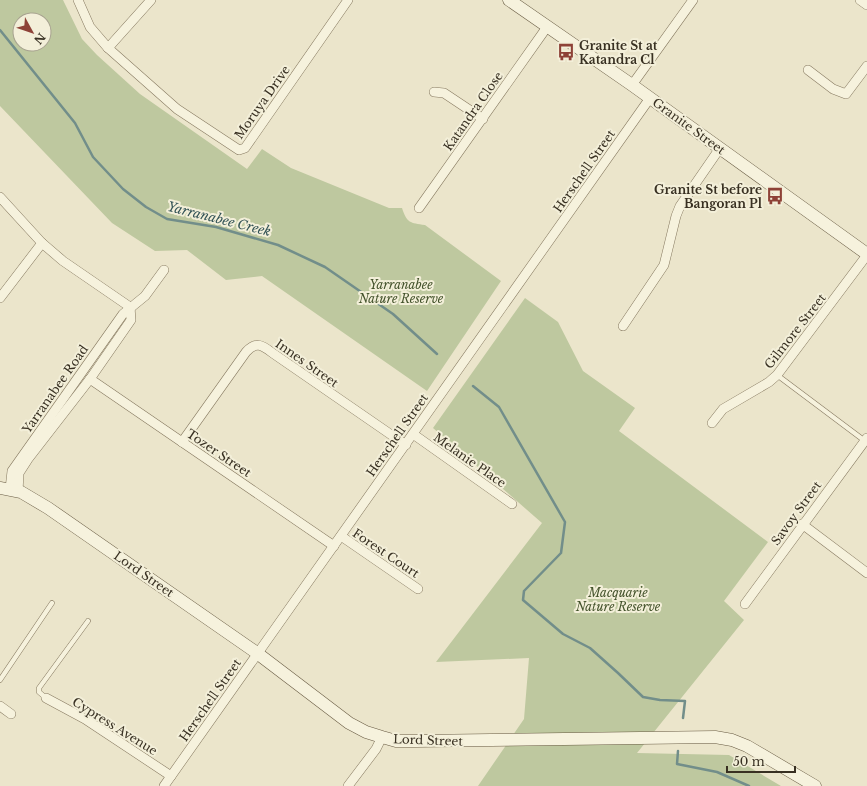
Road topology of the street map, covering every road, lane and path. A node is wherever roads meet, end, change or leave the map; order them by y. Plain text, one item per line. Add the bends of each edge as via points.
1 (78, 0) edge
2 (152, 0) edge
3 (348, 0) edge
4 (509, 0) edge
5 (693, 0) edge
6 (860, 0) edge
7 (867, 5) edge
8 (547, 27) junction
9 (108, 48) junction
10 (867, 66) edge
11 (808, 70) dead end
12 (632, 85) junction
13 (434, 92) dead end
14 (650, 98) junction
15 (483, 119) junction
16 (720, 148) junction
17 (0, 197) edge
18 (419, 208) dead end
19 (42, 243) junction
20 (867, 254) edge
21 (164, 270) dead end
22 (0, 298) edge
23 (130, 307) junction
24 (622, 326) dead end
25 (777, 375) junction
26 (90, 379) junction
27 (712, 422) dead end
28 (413, 434) junction
29 (866, 439) edge
30 (182, 442) junction
31 (406, 445) junction
32 (9, 490) edge
33 (512, 504) dead end
34 (802, 524) junction
35 (341, 536) junction
36 (334, 546) junction
37 (867, 574) edge
38 (418, 589) dead end
39 (52, 603) dead end
40 (745, 604) dead end
41 (88, 621) dead end
42 (257, 653) junction
43 (0, 680) edge
44 (46, 698) joint
45 (0, 706) edge
46 (11, 714) dead end
47 (382, 738) junction
48 (170, 776) junction
49 (164, 786) edge
50 (348, 786) edge
51 (815, 786) edge

1 - 9 street, Moruya Drive via 90,27
2 - 9 street
3 - 9 street, Moruya Drive via 245,148 239,150 177,108
4 - 8 main road, Granite Street
5 - 12 street
6 - 7 street
8 - 12 main road, Granite Street
8 - 15 street, Katandra Close
10 - 11 street via 846,94 833,89
12 - 14 main road, Granite Street
13 - 15 street via 444,93
14 - 16 main road, Granite Street
14 - 28 street, Herschell Street
15 - 18 street, Katandra Close
16 - 20 main road, Granite Street
16 - 24 street via 680,206 664,265
17 - 19 street
19 - 22 street
19 - 23 street via 63,261
20 - 25 street, Gilmore Street
21 - 23 street, Yarranabee Road via 145,296
23 - 26 street, Yarranabee Road via 131,320
23 - 32 street, Yarranabee Road via 12,471
25 - 27 street, Gilmore Street via 723,409
25 - 29 lane
26 - 30 street, Tozer Street
26 - 32 street, Yarranabee Road via 28,459
28 - 31 street, Herschell Street
28 - 33 street, Melanie Place
29 - 34 street, Savoy Street
30 - 31 street, Innes Street via 246,352 257,345 274,354
30 - 36 street, Tozer Street
31 - 35 street, Herschell Street
32 - 42 main road, Lord Street via 34,499 48,508
34 - 37 street
34 - 40 street, Savoy Street
35 - 36 street, Herschell Street
35 - 38 street, Forest Court
36 - 42 street, Herschell Street
39 - 43 lane
41 - 44 lane via 39,688 39,692
42 - 47 main road, Lord Street via 349,723
42 - 48 street, Herschell Street
44 - 48 street, Cypress Avenue via 85,719
45 - 46 street
47 - 50 street via 376,750
47 - 51 main road, Lord Street via 415,741 714,737 747,746
48 - 49 street, Herschell Street

